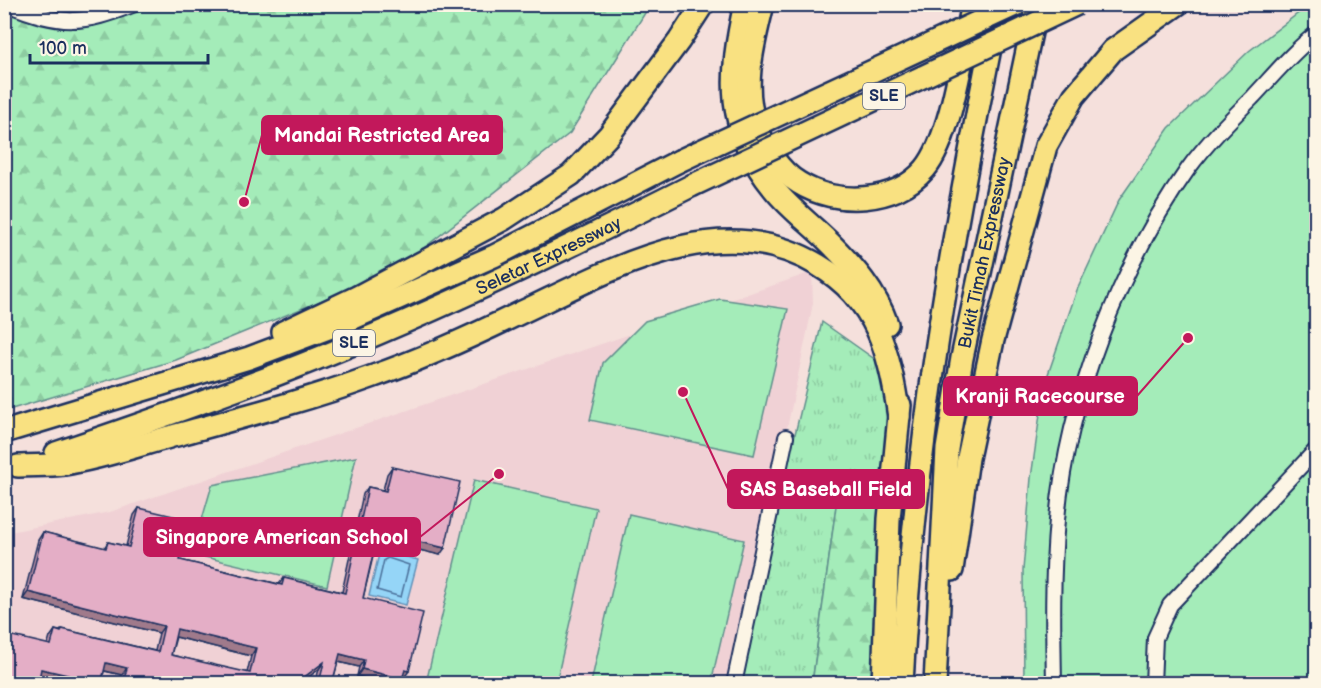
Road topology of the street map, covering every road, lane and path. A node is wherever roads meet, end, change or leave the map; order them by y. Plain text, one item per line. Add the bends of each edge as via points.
1 (7, 4) edge
2 (135, 4) edge
3 (691, 4) edge
4 (703, 4) edge
5 (745, 4) edge
6 (763, 4) edge
7 (973, 4) edge
8 (999, 4) edge
9 (1017, 4) edge
10 (1077, 4) edge
11 (1179, 4) edge
12 (1037, 9) edge
13 (1317, 34) edge
14 (680, 41) junction
15 (249, 358) junction
16 (899, 417) junction
17 (4, 432) edge
18 (786, 437) dead end
19 (1317, 450) edge
20 (11, 467) edge
21 (941, 611) junction
22 (734, 684) edge
23 (883, 684) edge
24 (902, 684) edge
25 (935, 684) edge
26 (1054, 684) edge
27 (1153, 684) edge

1 - 2 street via 62,21 90,21
3 - 14 highway via 683,19
4 - 14 highway
5 - 16 highway via 732,78 737,121 769,183 854,267 876,298 899,369
6 - 7 highway via 749,86 755,124 773,159 796,182 828,196 848,198 881,195 896,189 924,170 933,157 941,142
8 - 24 highway, Bukit Timah Expressway via 970,146 935,355 907,580
9 - 15 highway, bridge via 679,161 484,261 347,321
10 - 20 highway, Seletar Expressway / SLE, bridge via 408,320 269,378
11 - 21 highway via 1113,50 1074,96 1046,146 993,340 968,459 954,564
12 - 21 highway, Bukit Timah Expressway via 962,358 947,449
13 - 26 street via 1236,114 1188,169 1135,260 1106,321 1079,399 1057,518
14 - 15 highway via 609,135 571,175 504,219 286,330
15 - 17 highway
16 - 20 highway via 891,364 878,329 831,272 801,255 760,243 720,240 632,260 471,336 372,377 260,413 64,464
16 - 23 highway via 889,519
18 - 22 street
19 - 27 street via 1170,605 1155,638
21 - 25 highway, Bukit Timah Expressway

